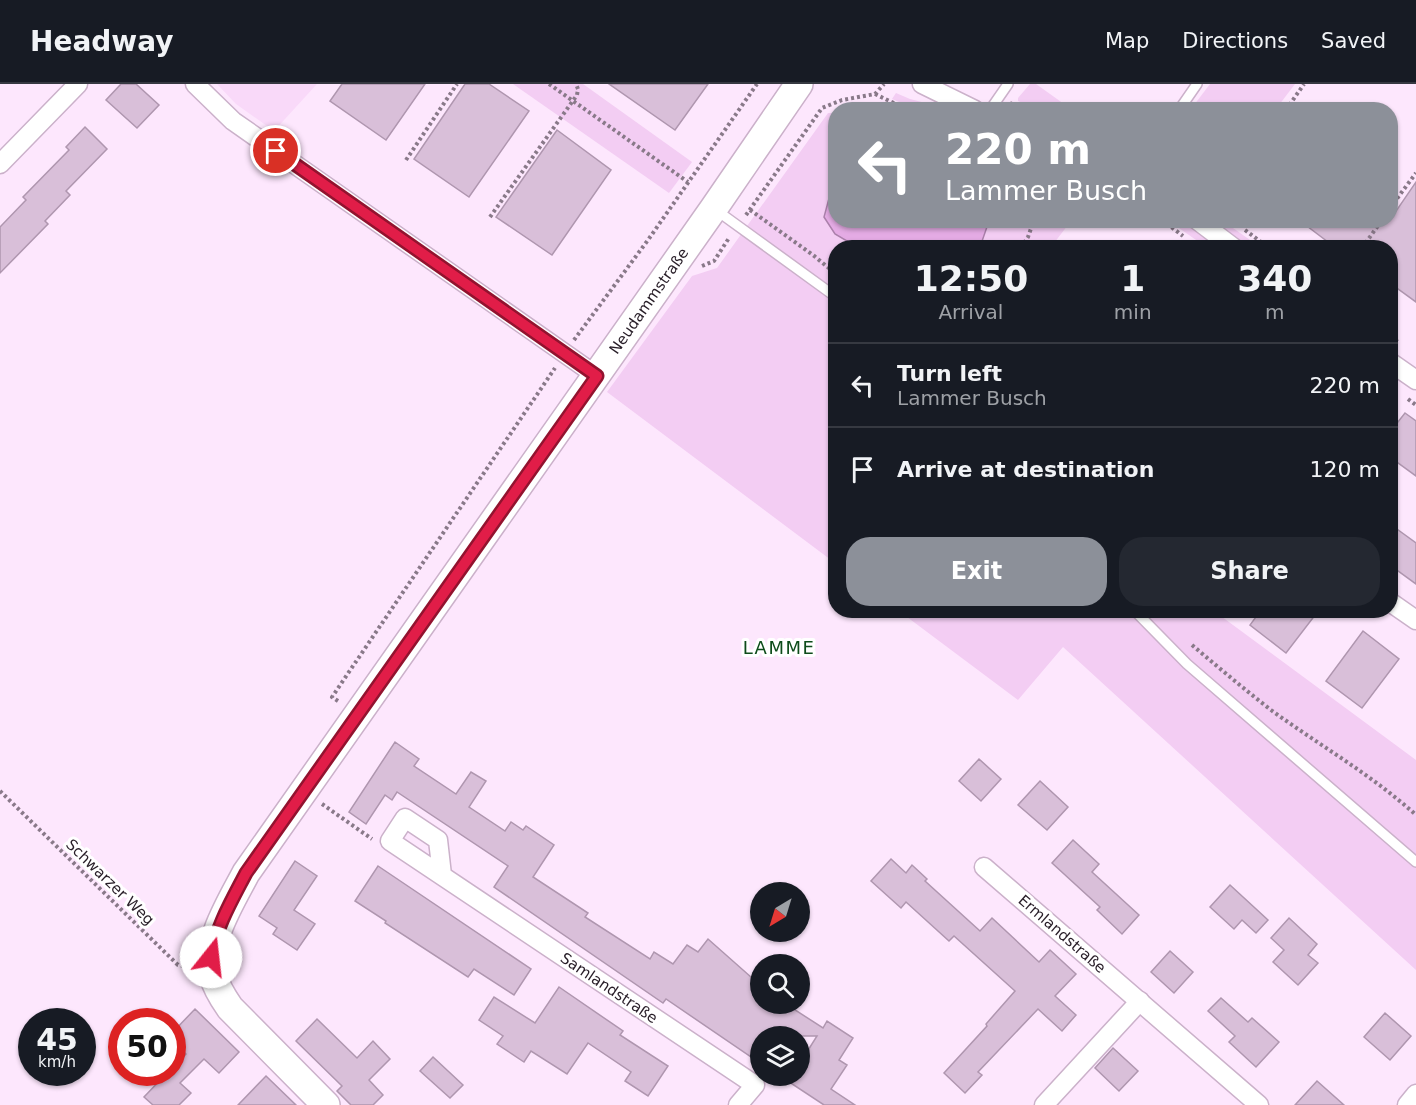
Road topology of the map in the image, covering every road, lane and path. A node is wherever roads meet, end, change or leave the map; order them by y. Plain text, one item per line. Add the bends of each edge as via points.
1 (78, 84) edge
2 (195, 84) edge
3 (457, 84) edge
4 (549, 84) edge
5 (576, 84) edge
6 (757, 84) edge
7 (799, 84) edge
8 (884, 84) edge
9 (922, 84) edge
10 (1008, 84) edge
11 (1197, 84) edge
12 (1304, 84) edge
13 (876, 94) junction
14 (573, 101) junction
15 (837, 102) edge
16 (892, 102) edge
17 (959, 102) edge
18 (996, 102) edge
19 (1185, 102) edge
20 (1292, 102) edge
21 (828, 106) edge
22 (406, 160) dead end
23 (0, 164) edge
24 (1416, 173) edge
25 (688, 182) junction
26 (1398, 197) edge
27 (714, 208) junction
28 (490, 217) dead end
29 (1173, 228) edge
30 (1208, 228) edge
31 (1243, 228) edge
32 (1189, 240) edge
33 (1223, 240) edge
34 (1259, 240) edge
35 (828, 267) edge
36 (828, 291) edge
37 (565, 353) junction
38 (1398, 368) edge
39 (597, 376) junction
40 (1416, 380) edge
41 (1398, 608) edge
42 (1142, 618) edge
43 (1416, 620) edge
44 (1189, 643) dead end
45 (358, 715) junction
46 (0, 791) edge
47 (321, 803) dead end
48 (1416, 815) edge
49 (390, 841) junction
50 (1416, 862) edge
51 (984, 867) dead end
52 (442, 875) junction
53 (212, 973) junction
54 (1140, 1000) junction
55 (1416, 1094) edge
56 (318, 1102) edge
57 (738, 1105) edge
58 (1044, 1105) edge
59 (1259, 1105) edge
60 (1407, 1105) edge

1 - 23 street
2 - 37 street via 233,121
3 - 22 path
4 - 14 path
5 - 14 path
6 - 25 path
7 - 27 main road, Neudammstraße
8 - 13 path
9 - 17 street
10 - 18 lane
11 - 19 lane
12 - 20 path
13 - 15 path
13 - 16 path
14 - 25 path
14 - 28 path
21 - 35 path via 822,108 750,210
24 - 26 path
25 - 37 path
27 - 36 lane
27 - 39 main road, Neudammstraße
29 - 32 path
30 - 33 street
31 - 34 path
37 - 39 street
37 - 45 path via 332,697
38 - 40 street
39 - 45 main road, Neudammstraße
41 - 43 street
42 - 50 lane via 1187,664
44 - 48 path via 1271,710
45 - 53 main road, Neudammstraße via 246,873 214,942
46 - 53 path, Schwarzer Weg via 178,965
47 - 49 path via 377,842
49 - 52 street, Samlandstraße
49 - 52 street via 405,818 438,840
51 - 54 street, Ermlandstraße
52 - 57 street, Samlandstraße via 755,1085
53 - 56 main road, Neudammstraße via 230,1008
54 - 58 street
54 - 59 street, Ermlandstraße
55 - 60 street

